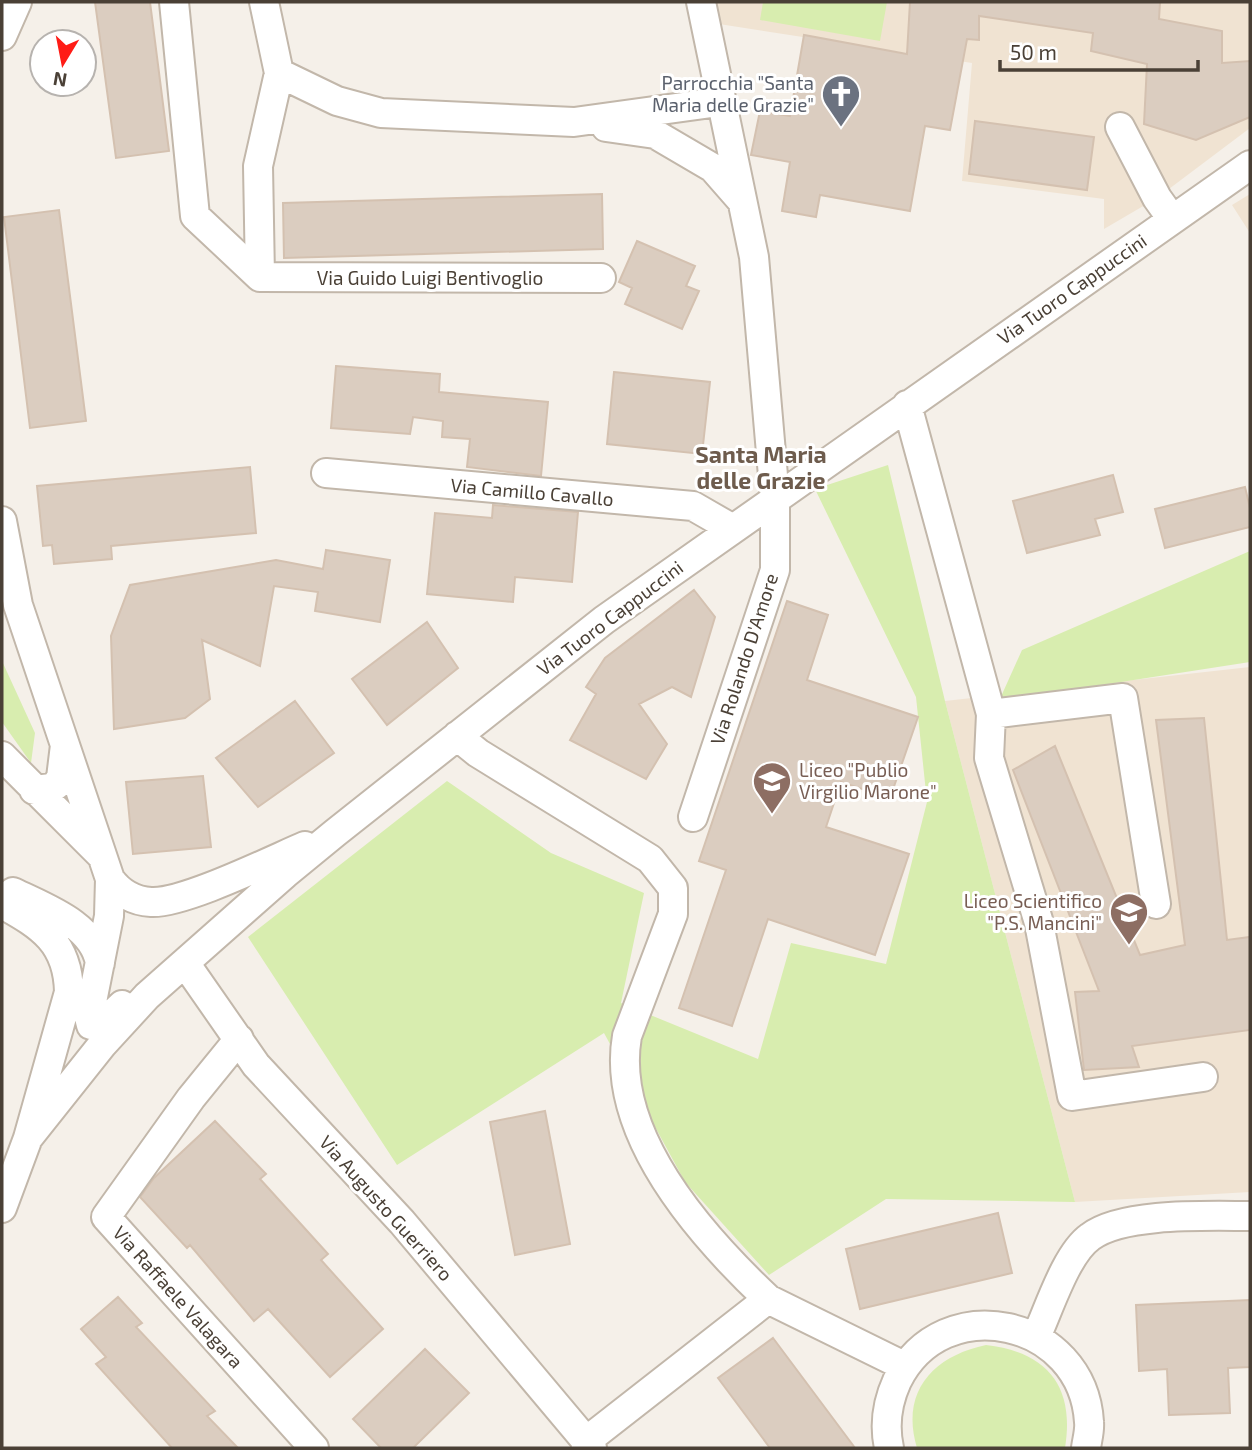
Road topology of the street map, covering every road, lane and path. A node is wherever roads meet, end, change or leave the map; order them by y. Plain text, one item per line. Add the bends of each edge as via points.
1 (17, 2) edge
2 (174, 2) edge
3 (264, 2) edge
4 (701, 2) edge
5 (2, 36) edge
6 (279, 73) junction
7 (719, 102) junction
8 (574, 122) junction
9 (1120, 127) dead end
10 (1250, 165) edge
11 (745, 205) junction
12 (1172, 219) junction
13 (260, 277) junction
14 (601, 278) dead end
15 (907, 405) junction
16 (326, 474) dead end
17 (775, 499) junction
18 (2, 521) edge
19 (733, 529) junction
20 (991, 714) junction
21 (457, 736) junction
22 (65, 746) junction
23 (2, 756) edge
24 (34, 790) junction
25 (693, 817) dead end
26 (335, 833) junction
27 (108, 869) junction
28 (2, 885) edge
29 (2, 904) edge
30 (1156, 904) dead end
31 (100, 963) junction
32 (185, 963) junction
33 (147, 996) junction
34 (239, 1039) junction
35 (1203, 1077) dead end
36 (28, 1139) junction
37 (2, 1208) edge
38 (1250, 1216) edge
39 (768, 1298) junction
40 (1036, 1337) junction
41 (904, 1366) junction
42 (589, 1445) edge
43 (314, 1448) edge
44 (889, 1448) edge
45 (1086, 1448) edge

1 - 5 street
2 - 13 street via 195,216
3 - 6 street
4 - 7 street, Via Rolando D'Amore
6 - 8 street via 337,101 381,113
6 - 13 street via 258,166
7 - 8 street
7 - 11 street, Via Rolando D'Amore
8 - 11 street via 656,134 713,168
9 - 12 street
10 - 12 street, Via Tuoro Cappuccini
11 - 17 street, Via Rolando D'Amore via 754,257
12 - 15 street, Via Tuoro Cappuccini
13 - 14 street, Via Guido Luigi Bentivoglio
15 - 17 street, Via Tuoro Cappuccini
15 - 20 street
16 - 19 street, Via Camillo Cavallo via 692,506
17 - 19 street, Via Tuoro Cappuccini
17 - 25 street, Via Rolando D'Amore via 775,570
18 - 22 street via 18,605
19 - 21 street, Via Tuoro Cappuccini via 604,620
20 - 30 street via 1123,698
20 - 35 street via 989,758 1039,923 1072,1096
21 - 26 street, Via Tuoro Cappuccini
21 - 39 street via 650,859 669,881 673,914 627,1036 626,1087 648,1147 683,1203 719,1253
22 - 24 street via 57,785
22 - 27 street
23 - 24 street
24 - 27 street
26 - 27 street via 160,902 118,890
26 - 32 street, Via Tuoro Cappuccini
27 - 31 street via 108,916
28 - 31 street via 76,926 95,946
29 - 36 street via 52,937 69,968 69,992
31 - 33 street via 89,1017 94,1028 122,1004
32 - 33 street, Via Tuoro Cappuccini
32 - 34 street, Via Augusto Guerriero
33 - 36 street, Via Tuoro Cappuccini
34 - 42 street, Via Augusto Guerriero via 256,1065 402,1222
34 - 43 street, Via Raffaele Valagara via 106,1217
36 - 37 street
38 - 40 street via 1150,1217 1090,1236 1073,1256
39 - 41 street
39 - 42 street
40 - 41 street via 1008,1327 950,1331 925,1345
40 - 45 street via 1063,1358 1082,1388 1090,1422
41 - 44 street via 889,1398

